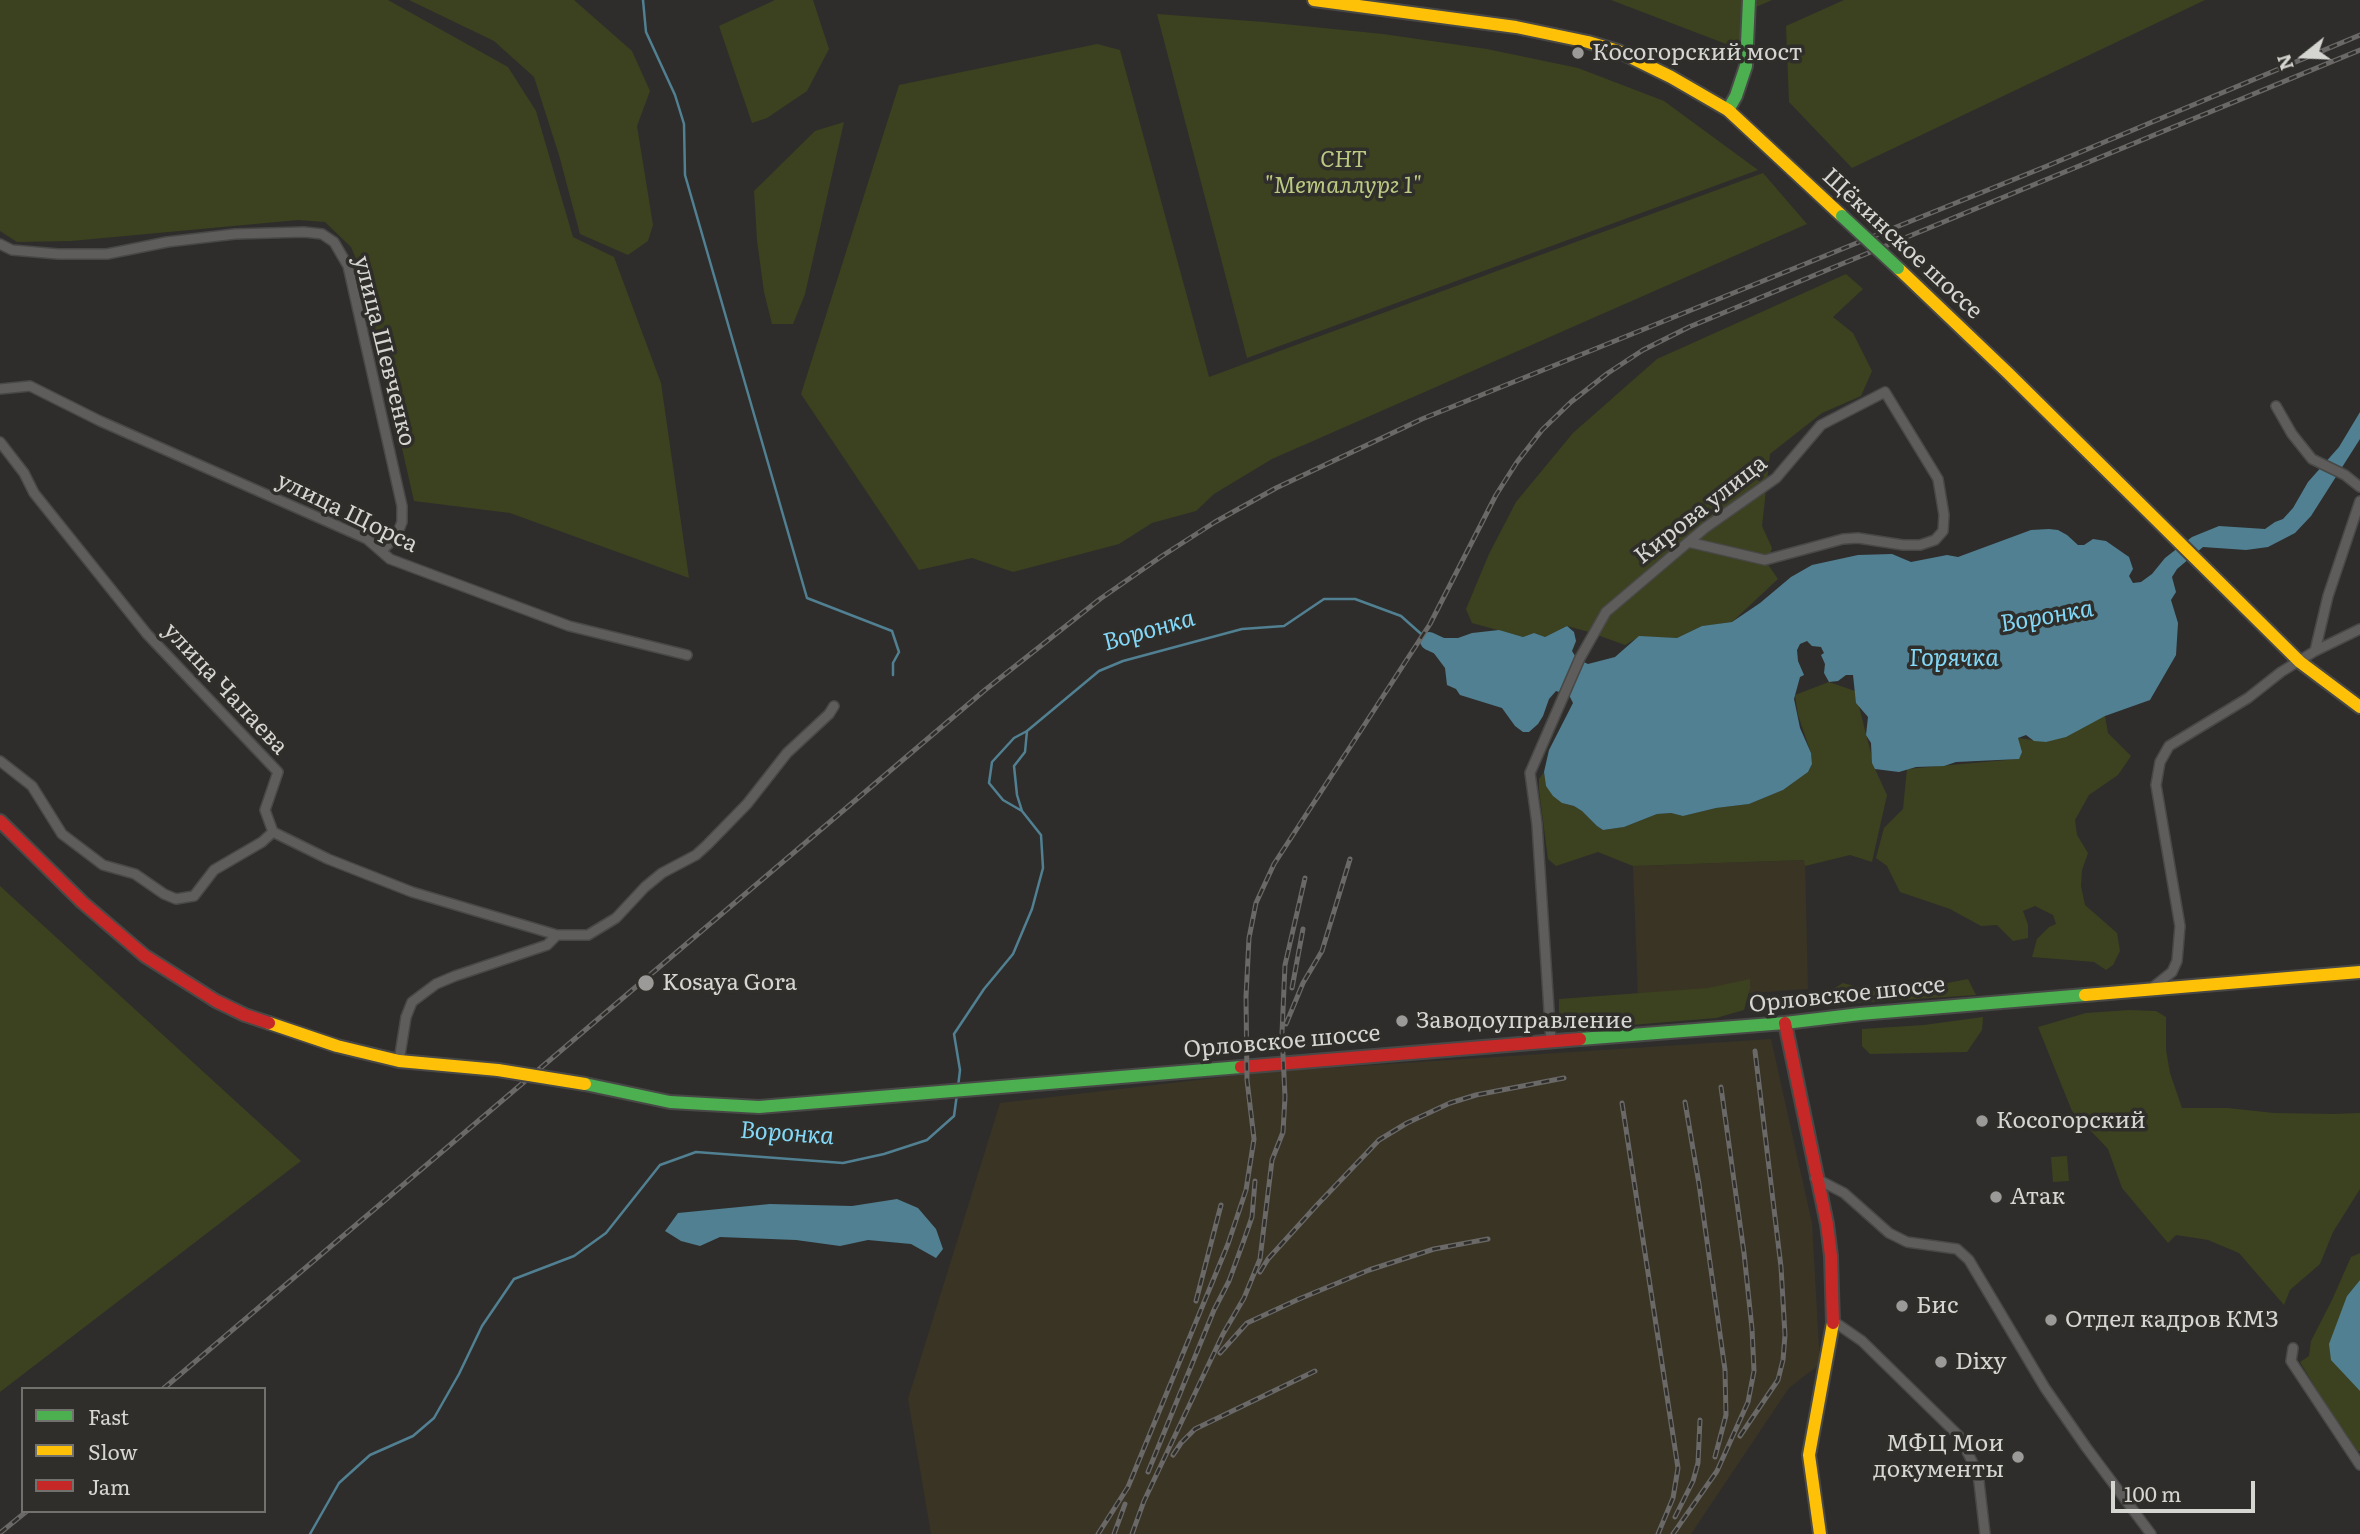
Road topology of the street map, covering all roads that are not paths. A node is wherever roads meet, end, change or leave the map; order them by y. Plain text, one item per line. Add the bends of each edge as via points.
1 (1314, 0) edge
2 (1749, 0) edge
3 (1728, 110) junction
4 (0, 244) edge
5 (0, 389) edge
6 (2276, 406) dead end
7 (0, 442) edge
8 (2360, 487) edge
9 (2360, 501) edge
10 (1688, 542) junction
11 (381, 551) junction
12 (2360, 629) edge
13 (2315, 651) junction
14 (687, 654) dead end
15 (2300, 662) junction
16 (834, 706) dead end
17 (2360, 707) edge
18 (0, 761) edge
19 (0, 821) edge
20 (273, 832) junction
21 (557, 935) junction
22 (2360, 972) edge
23 (2152, 988) junction
24 (1785, 1023) junction
25 (1551, 1041) junction
26 (399, 1061) junction
27 (1815, 1178) junction
28 (1833, 1321) junction
29 (2293, 1348) dead end
30 (2360, 1465) edge
31 (1820, 1534) edge
32 (1985, 1534) edge
33 (2151, 1534) edge

1 - 3 main road, Щёкинское шоссе via 1516,27 1588,42 1654,68
2 - 3 main road via 1745,66
3 - 15 main road, Щёкинское шоссе, bridge via 2008,373
4 - 11 street, улица Шевченко via 12,250 107,254 235,234 304,232 322,234 334,242 348,266 402,506 396,537
5 - 11 street, улица Щорса via 30,386 366,539
6 - 8 street via 2312,459
7 - 20 street, улица Чапаева via 34,493 147,634 278,772 265,810
9 - 13 street
10 - 10 street, Кирова улица via 1776,478 1821,425 1885,391 1938,480 1943,531 1935,540 1920,545 1843,539 1765,560
10 - 25 street, Кирова улица via 1606,612 1563,694 1530,773
11 - 14 street, улица Щорса via 390,559 569,626
12 - 13 street
13 - 15 street
15 - 17 main road, Щёкинское шоссе
15 - 23 street via 2169,746 2160,762 2156,785 2180,926 2177,961 2172,972
16 - 21 street via 701,850 662,873 603,927 588,935
18 - 20 street via 32,786 62,834 103,865 135,874 176,899 194,896 214,870
19 - 26 main road, Орловское шоссе via 82,902 179,979 245,1015
20 - 21 street via 412,892
21 - 26 street via 547,946 436,984 412,1002
22 - 23 main road, Орловское шоссе
23 - 24 main road, Орловское шоссе
24 - 25 main road, Орловское шоссе
24 - 27 main road
25 - 26 main road, Орловское шоссе, bridge via 760,1107 670,1102 498,1070
27 - 28 main road via 1827,1224
27 - 33 street via 1844,1193 1889,1233 1907,1242 1957,1249 1969,1260 2045,1388
28 - 31 main road via 1809,1455
28 - 32 street via 1862,1340 1959,1436 1978,1472
29 - 30 street via 2291,1362

